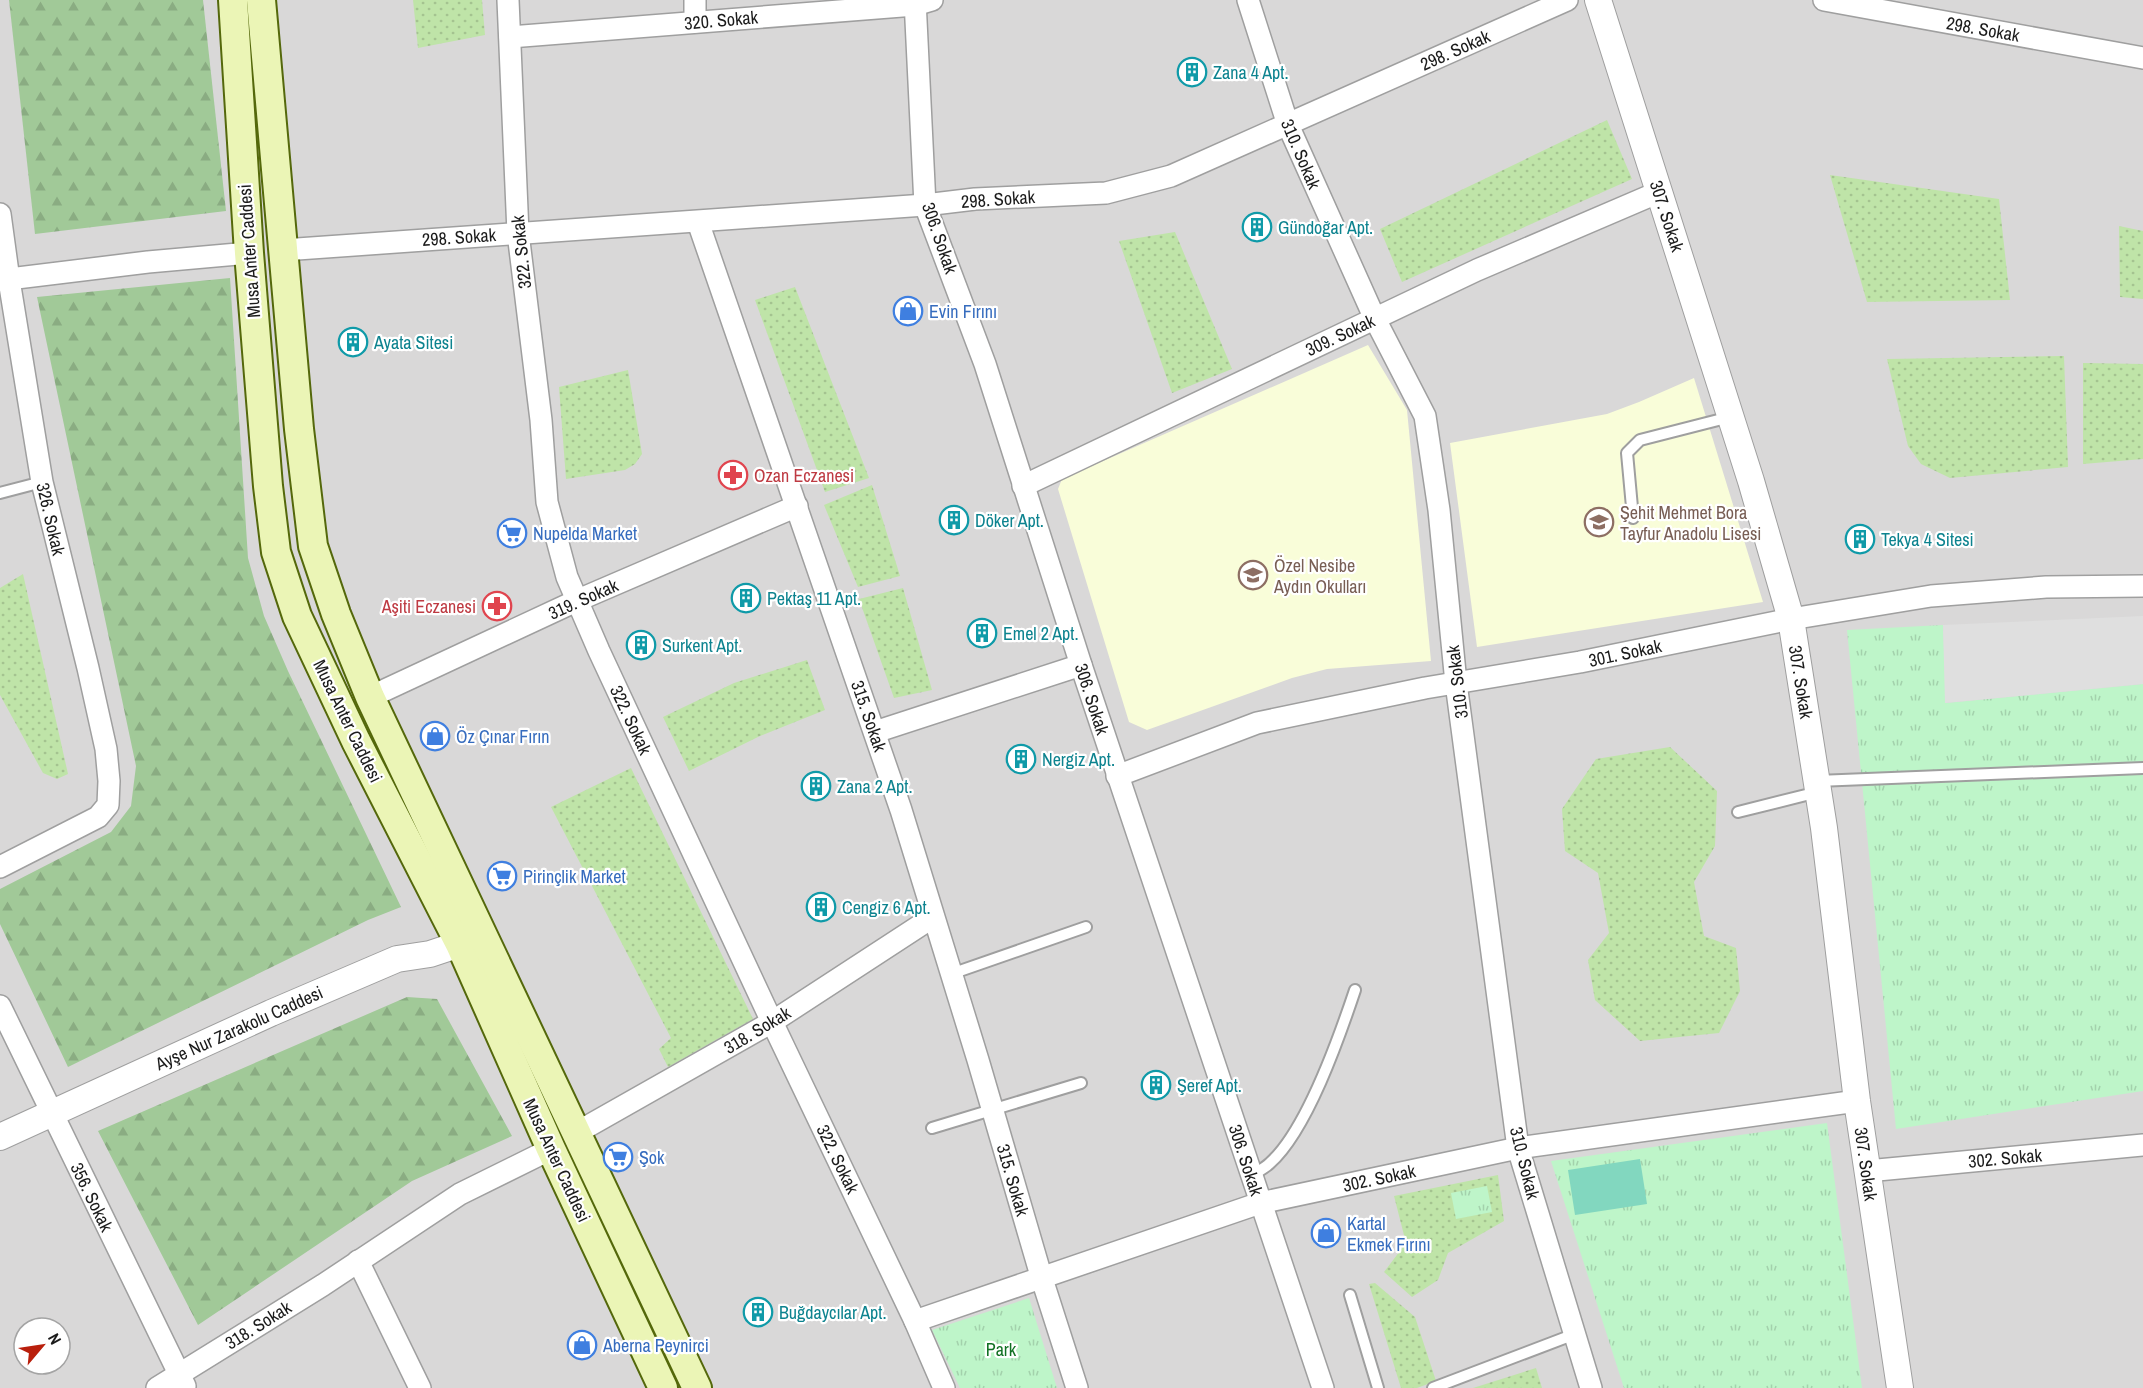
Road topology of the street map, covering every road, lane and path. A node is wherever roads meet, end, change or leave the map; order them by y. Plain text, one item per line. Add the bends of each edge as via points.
1 (233, 0) edge
2 (261, 0) edge
3 (508, 0) edge
4 (695, 0) edge
5 (1248, 0) edge
6 (1567, 0) edge
7 (1598, 0) edge
8 (1824, 0) edge
9 (920, 2) edge
10 (695, 22) junction
11 (510, 37) junction
12 (2143, 58) edge
13 (1288, 125) junction
14 (1659, 192) junction
15 (926, 205) junction
16 (0, 214) edge
17 (698, 222) junction
18 (518, 233) junction
19 (283, 250) junction
20 (249, 253) junction
21 (4, 280) edge
22 (1375, 318) junction
23 (1730, 417) junction
24 (42, 482) junction
25 (1023, 486) junction
26 (0, 494) edge
27 (797, 506) junction
28 (1633, 518) dead end
29 (2143, 586) edge
30 (576, 601) junction
31 (1791, 619) junction
32 (1080, 665) junction
33 (1456, 683) junction
34 (370, 697) junction
35 (875, 732) junction
36 (2143, 768) edge
37 (1117, 776) junction
38 (1817, 786) junction
39 (1738, 812) dead end
40 (0, 867) edge
41 (933, 917) junction
42 (1086, 927) dead end
43 (471, 938) junction
44 (951, 974) junction
45 (1355, 990) dead end
46 (0, 1006) edge
47 (772, 1022) junction
48 (1081, 1083) dead end
49 (1857, 1101) junction
50 (992, 1110) junction
51 (51, 1115) junction
52 (932, 1128) dead end
53 (576, 1133) junction
54 (0, 1137) edge
55 (2143, 1145) edge
56 (1518, 1148) junction
57 (551, 1149) junction
58 (1867, 1171) junction
59 (1251, 1176) junction
60 (1260, 1203) junction
61 (358, 1261) junction
62 (1042, 1279) junction
63 (1350, 1295) dead end
64 (915, 1321) junction
65 (1575, 1334) junction
66 (183, 1381) edge
67 (157, 1388) edge
68 (420, 1388) edge
69 (663, 1388) edge
70 (697, 1388) edge
71 (944, 1388) edge
72 (1077, 1388) edge
73 (1323, 1388) edge
74 (1378, 1388) edge
75 (1433, 1388) edge
76 (1592, 1388) edge
77 (1900, 1388) edge

1 - 20 main road, Musa Anter Caddesi
2 - 19 main road, Musa Anter Caddesi
3 - 11 street, 322. Sokak
4 - 10 street
5 - 13 street, 310. Sokak
6 - 13 street, 298. Sokak
7 - 14 street, 307. Sokak
8 - 12 street, 298. Sokak
9 - 10 street, 320. Sokak
9 - 15 street, 306. Sokak
10 - 11 street, 320. Sokak
11 - 18 street, 322. Sokak
13 - 15 street, 298. Sokak via 1171,176 1106,193
13 - 22 street, 310. Sokak
14 - 22 street, 309. Sokak
14 - 23 street, 307. Sokak
15 - 17 street, 298. Sokak
15 - 25 street, 306. Sokak via 985,364
16 - 21 street, 326. Sokak
17 - 18 street, 298. Sokak
17 - 27 street, 315. Sokak
18 - 19 street, 298. Sokak
18 - 30 street, 322. Sokak via 547,502
19 - 34 main road, Musa Anter Caddesi via 313,546
20 - 21 street
20 - 43 main road, Musa Anter Caddesi via 276,552 297,616 356,741
21 - 24 street, 326. Sokak
22 - 25 street, 309. Sokak
22 - 33 street, 310. Sokak via 1425,416 1439,510
23 - 28 lane via 1640,440 1627,453
23 - 31 street, 307. Sokak
24 - 26 lane
24 - 40 street, 326. Sokak via 106,749 108,805 98,818
25 - 32 street, 306. Sokak
27 - 30 street, 319. Sokak
27 - 35 street, 315. Sokak
29 - 31 street, 301. Sokak via 2046,587 1931,596
30 - 34 street, 319. Sokak
30 - 47 street, 322. Sokak
31 - 33 street, 301. Sokak
31 - 38 street, 307. Sokak
32 - 35 street
32 - 37 street, 306. Sokak
33 - 37 street, 301. Sokak via 1257,723
33 - 56 street, 310. Sokak
34 - 43 main road, Musa Anter Caddesi
35 - 41 street, 315. Sokak
36 - 38 lane
37 - 59 street, 306. Sokak
38 - 39 lane
38 - 49 street, 307. Sokak
41 - 44 street, 315. Sokak
41 - 47 street, 318. Sokak
42 - 44 lane
43 - 51 street, Ayşe Nur Zarakolu Caddesi via 430,954 397,959
43 - 53 main road, Musa Anter Caddesi
43 - 57 main road, Musa Anter Caddesi
44 - 50 street, 315. Sokak
45 - 59 lane via 1297,1130 1270,1163
46 - 51 street, 356. Sokak
47 - 53 street, 318. Sokak
47 - 64 street, 322. Sokak
48 - 50 lane
49 - 56 street, 302. Sokak
49 - 58 street, 307. Sokak
50 - 52 lane
50 - 62 street, 315. Sokak
51 - 54 street, Ayşe Nur Zarakolu Caddesi
51 - 66 street, 356. Sokak
53 - 70 main road, Musa Anter Caddesi
55 - 58 street, 302. Sokak
56 - 60 street, 302. Sokak
56 - 65 street, 310. Sokak
57 - 61 street, 318. Sokak via 460,1194
57 - 69 main road, Musa Anter Caddesi
58 - 77 street, 307. Sokak
59 - 60 street, 306. Sokak
60 - 62 street, 302. Sokak
60 - 73 street, 306. Sokak
61 - 66 street, 318. Sokak
61 - 68 street
62 - 64 street, 302. Sokak
62 - 72 street, 315. Sokak
63 - 74 lane
64 - 71 street, 322. Sokak
65 - 75 lane
65 - 76 street, 310. Sokak
66 - 67 street, 318. Sokak

